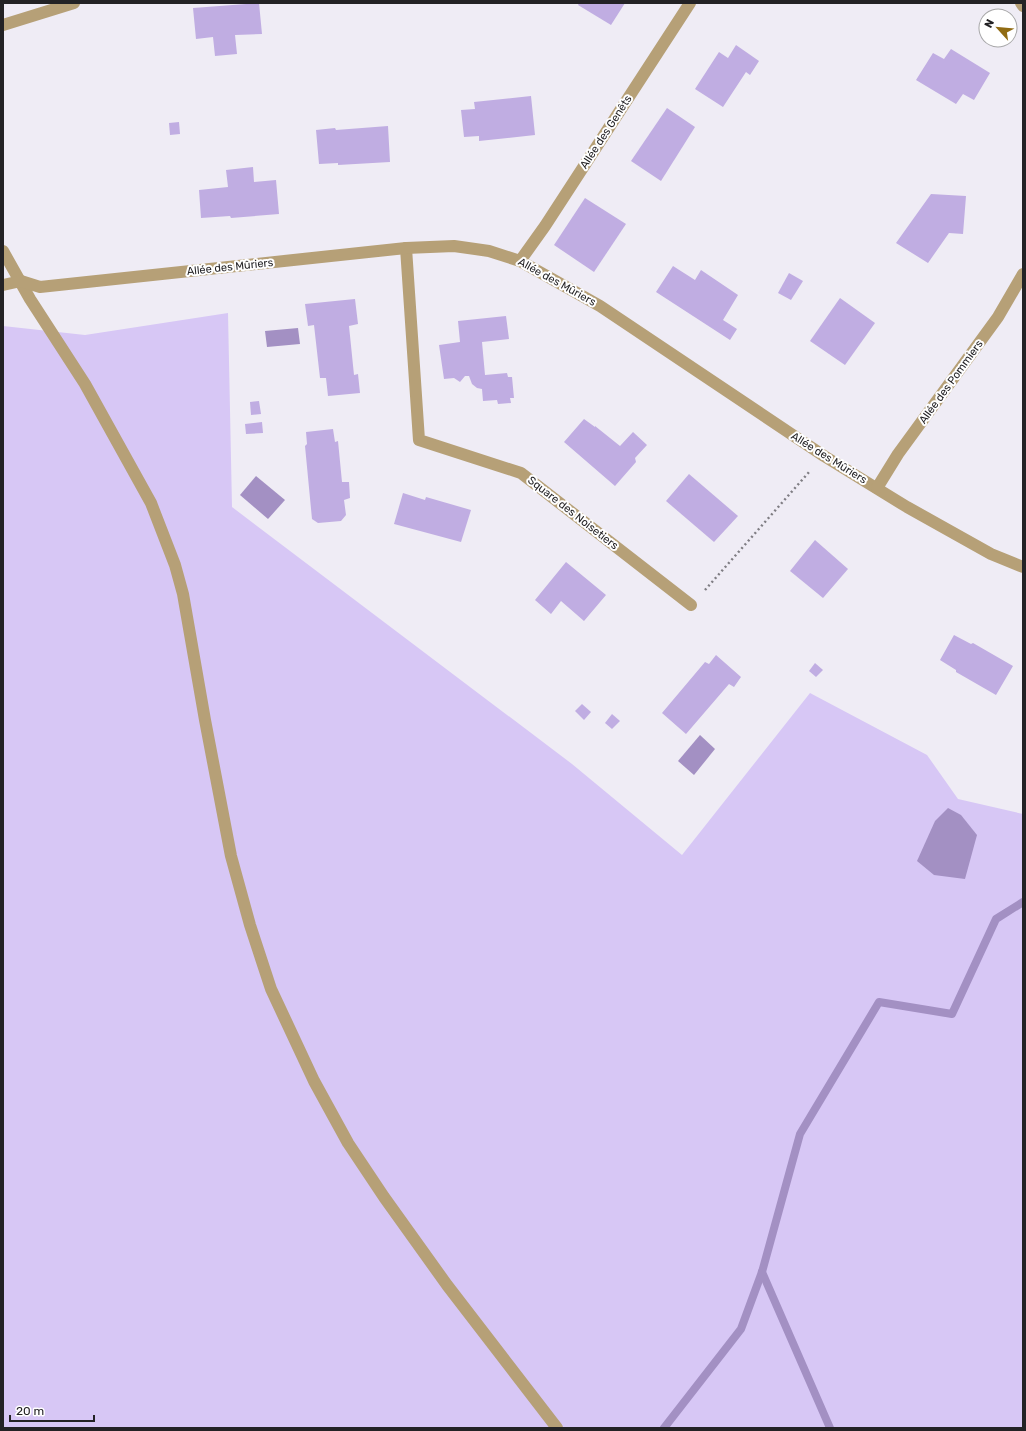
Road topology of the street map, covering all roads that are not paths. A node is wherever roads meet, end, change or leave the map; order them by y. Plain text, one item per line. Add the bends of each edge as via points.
1 (74, 3) edge
2 (690, 3) edge
3 (1021, 3) edge
4 (1023, 6) edge
5 (3, 25) edge
6 (406, 248) junction
7 (3, 252) edge
8 (520, 261) junction
9 (1023, 274) edge
10 (21, 281) junction
11 (3, 285) edge
12 (877, 488) junction
13 (1023, 567) edge
14 (691, 605) road end
15 (558, 1428) edge

1 - 5 street
2 - 8 street, Allée des Genêts
3 - 4 street
6 - 8 street, Allée des Mûriers via 454,246 489,251
6 - 10 street, Allée des Mûriers via 40,287
6 - 14 street, Square des Noisetiers via 419,440 521,473
7 - 10 street
8 - 12 street, Allée des Mûriers via 600,306 824,456
9 - 12 street, Allée des Pommiers via 998,317 898,454
10 - 11 street
10 - 15 street via 85,384 152,503 175,565 183,594 231,856 271,989 314,1081 348,1143 384,1197 447,1285
12 - 13 street, Allée des Mûriers via 991,554

